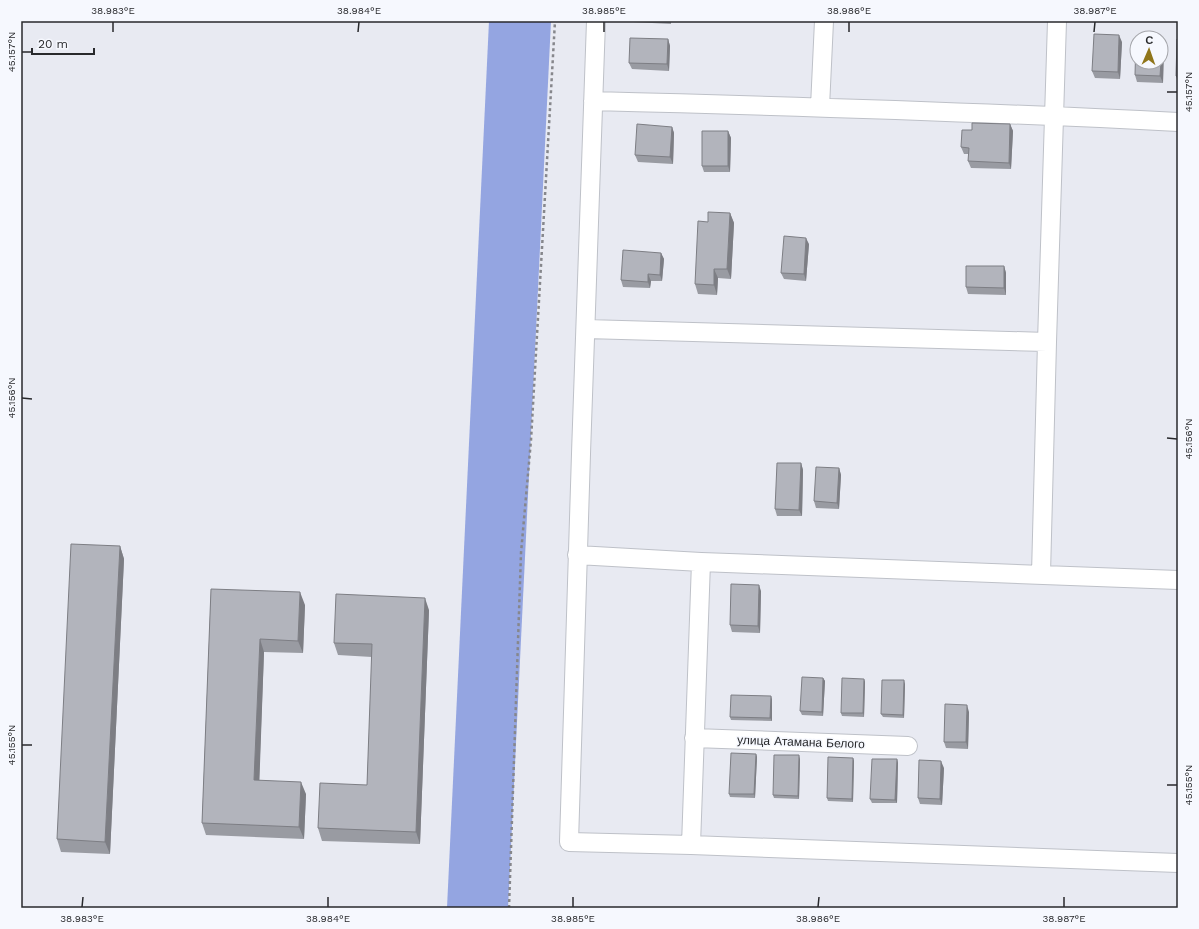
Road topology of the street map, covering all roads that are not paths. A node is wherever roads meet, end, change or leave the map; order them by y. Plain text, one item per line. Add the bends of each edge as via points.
1 (596, 21) edge
2 (824, 21) edge
3 (1057, 21) edge
4 (593, 101) junction
5 (820, 107) junction
6 (1054, 115) junction
7 (1178, 122) edge
8 (586, 329) junction
9 (1047, 342) junction
10 (577, 555) junction
11 (701, 562) junction
12 (1041, 574) junction
13 (1178, 580) edge
14 (694, 738) junction
15 (908, 746) dead end
16 (691, 845) junction
17 (1178, 863) edge

1 - 4 street
2 - 5 street
3 - 6 street
4 - 5 street
4 - 8 street
5 - 6 street
6 - 7 street
6 - 9 street
8 - 9 street
8 - 10 street
9 - 12 street
10 - 11 street
10 - 16 street via 569,842
11 - 12 street
11 - 14 street
12 - 13 street
14 - 15 street, улица Атамана Белого
14 - 16 street
16 - 17 street

